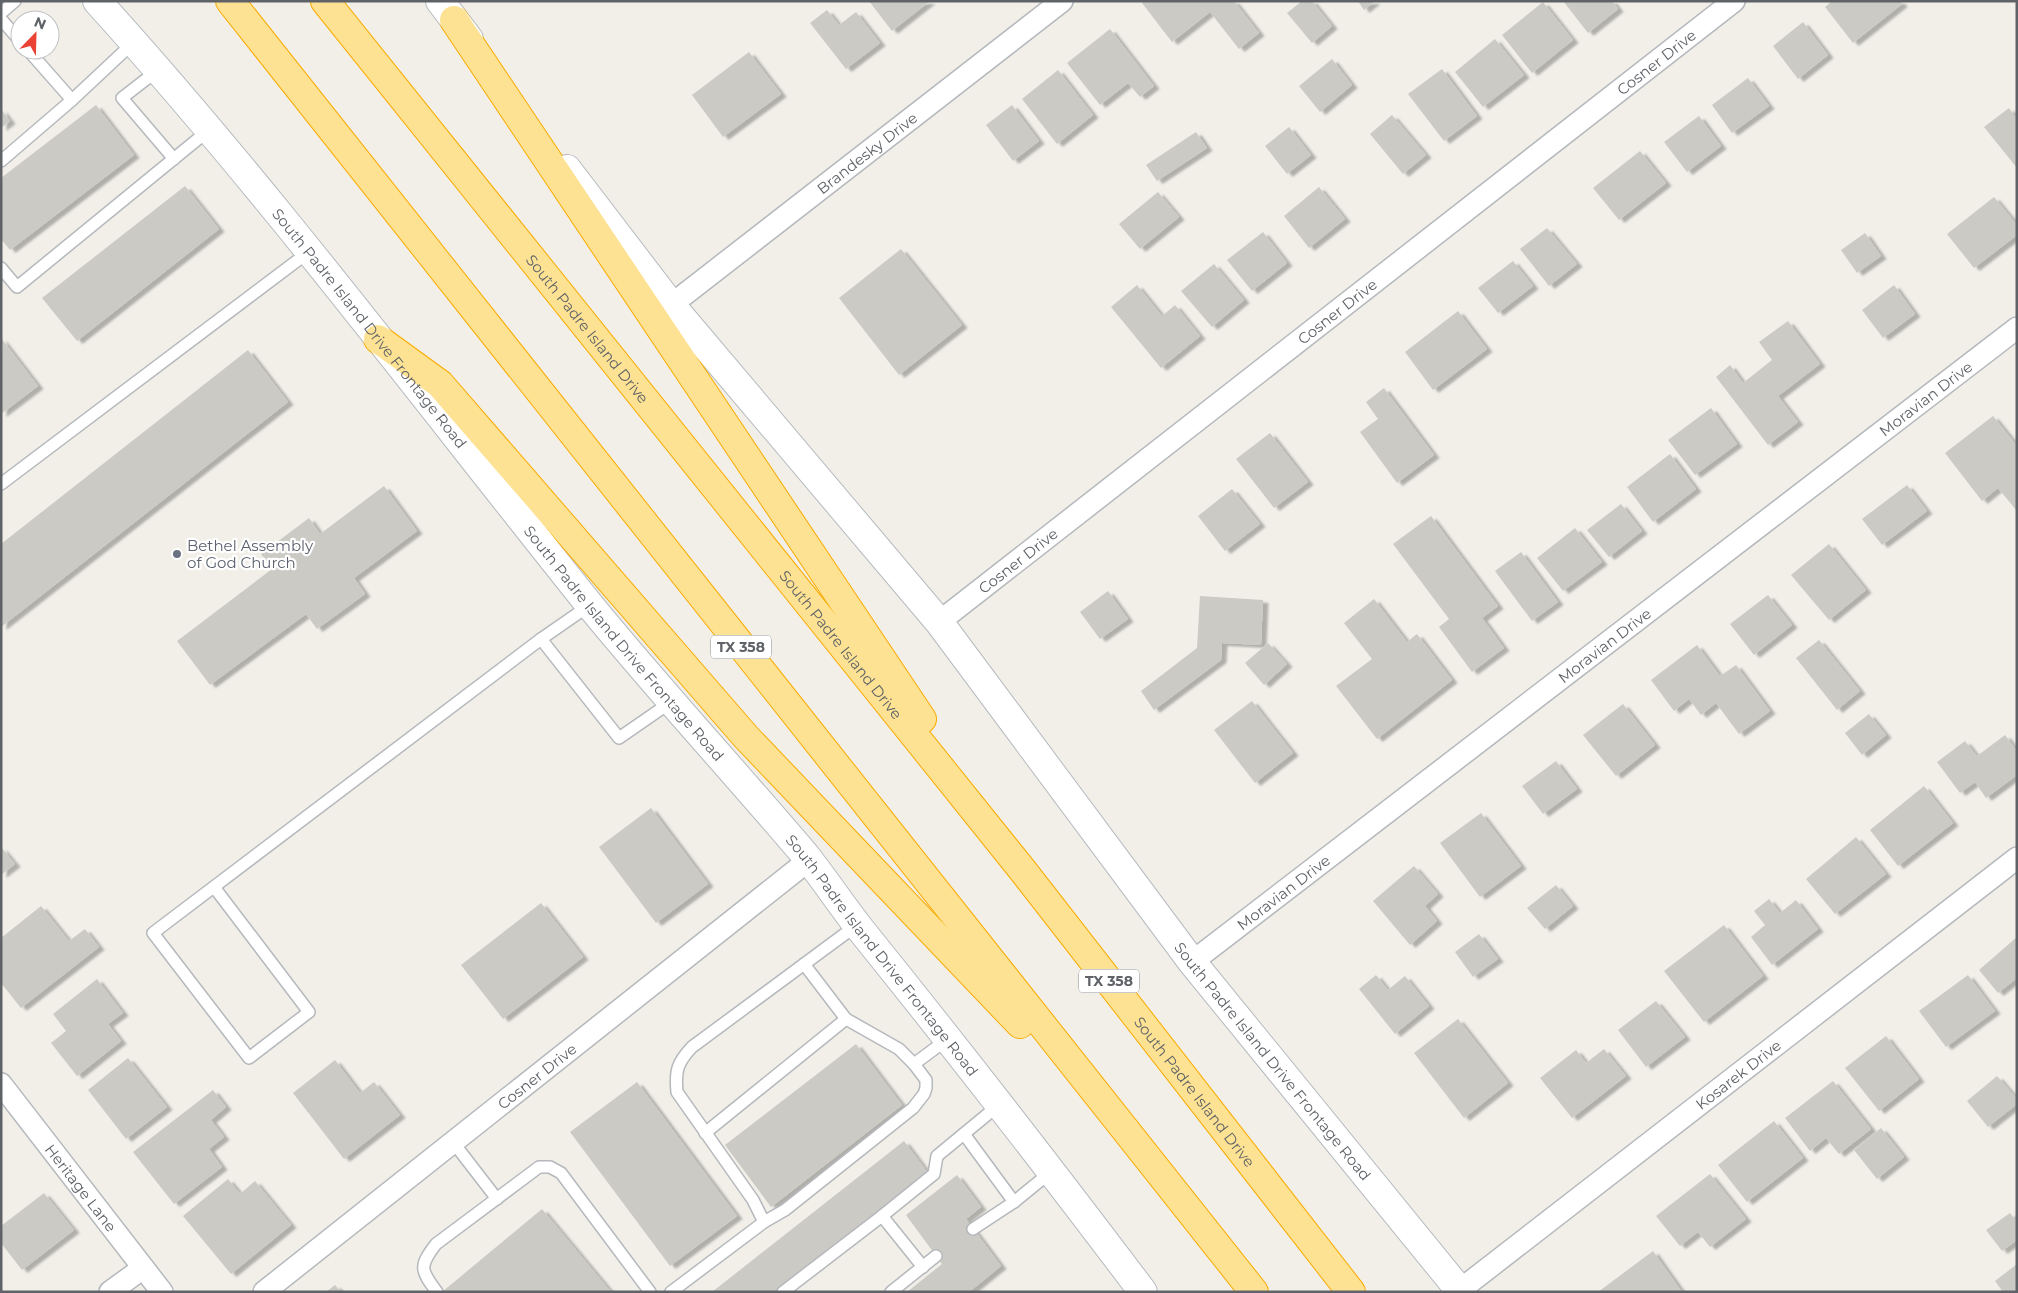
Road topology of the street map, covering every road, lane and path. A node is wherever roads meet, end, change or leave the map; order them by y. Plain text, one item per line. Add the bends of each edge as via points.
1 (15, 1) edge
2 (97, 1) edge
3 (230, 1) edge
4 (325, 1) edge
5 (1062, 1) edge
6 (1734, 1) edge
7 (447, 11) edge
8 (1, 13) edge
9 (1, 19) edge
10 (10, 29) edge
11 (134, 42) junction
12 (37, 60) edge
13 (158, 70) junction
14 (72, 100) junction
15 (209, 130) junction
16 (174, 159) junction
17 (1, 161) edge
18 (310, 251) junction
19 (1, 268) edge
20 (671, 305) junction
21 (2017, 328) edge
22 (378, 339) junction
23 (1, 484) edge
24 (590, 605) junction
25 (939, 622) junction
26 (541, 639) junction
27 (671, 702) junction
28 (2017, 858) edge
29 (809, 860) junction
30 (1024, 872) junction
31 (214, 888) junction
32 (857, 925) junction
33 (1192, 962) junction
34 (804, 964) junction
35 (846, 1019) junction
36 (949, 1038) junction
37 (914, 1064) junction
38 (1, 1084) edge
39 (1000, 1104) junction
40 (705, 1133) junction
41 (964, 1134) junction
42 (453, 1142) junction
43 (1136, 1145) junction
44 (1052, 1171) junction
45 (497, 1199) junction
46 (1014, 1202) junction
47 (882, 1216) junction
48 (764, 1222) junction
49 (973, 1229) dead end
50 (936, 1256) dead end
51 (923, 1267) junction
52 (143, 1268) junction
53 (1460, 1291) edge
54 (110, 1292) edge
55 (162, 1292) edge
56 (264, 1292) edge
57 (437, 1292) edge
58 (650, 1292) edge
59 (671, 1292) edge
60 (783, 1292) edge
61 (891, 1292) edge
62 (1143, 1292) edge
63 (1254, 1292) edge
64 (1351, 1292) edge

1 - 8 lane
2 - 11 main road, South Padre Island Drive Frontage Road
3 - 43 highway, TX 358
4 - 30 highway, South Padre Island Drive / TX 358
5 - 20 street, Brandesky Drive
6 - 25 street, Cosner Drive
7 - 20 main road, South Padre Island Drive Frontage Road
7 - 30 highway
9 - 10 lane
11 - 13 main road, South Padre Island Drive Frontage Road
11 - 14 lane
12 - 14 lane
13 - 15 main road, South Padre Island Drive Frontage Road
13 - 16 lane via 122,98
14 - 17 lane
15 - 16 lane
15 - 18 main road, South Padre Island Drive Frontage Road
16 - 19 lane via 17,287
18 - 22 main road, South Padre Island Drive Frontage Road
18 - 23 lane
20 - 25 main road, South Padre Island Drive Frontage Road
21 - 33 street, Moravian Drive
22 - 24 main road, South Padre Island Drive Frontage Road
22 - 43 highway via 440,384 746,737
24 - 26 lane
24 - 27 main road, South Padre Island Drive Frontage Road
25 - 33 main road, South Padre Island Drive Frontage Road
26 - 27 lane via 619,738
26 - 31 lane
27 - 29 main road, South Padre Island Drive Frontage Road
28 - 53 street, Kosarek Drive
29 - 32 main road, South Padre Island Drive Frontage Road
29 - 42 street, Cosner Drive
30 - 64 highway, South Padre Island Drive / TX 358
31 - 31 lane via 153,933 249,1058 309,1012
32 - 34 lane
32 - 36 main road, South Padre Island Drive Frontage Road
33 - 53 main road, South Padre Island Drive Frontage Road
34 - 35 lane
34 - 40 lane via 692,1047 682,1059 676,1074 677,1092
35 - 37 lane via 900,1049
35 - 40 lane
36 - 37 lane
36 - 39 main road, South Padre Island Drive Frontage Road
37 - 48 lane via 926,1080 926,1088 913,1108 785,1210
38 - 52 street, Heritage Lane
39 - 41 lane
39 - 44 main road, South Padre Island Drive Frontage Road
40 - 48 lane via 753,1200
41 - 46 lane
41 - 47 lane via 937,1156 934,1174
42 - 45 lane
42 - 56 street, Cosner Drive
43 - 63 highway, TX 358
44 - 46 lane
44 - 62 main road, South Padre Island Drive Frontage Road
45 - 57 lane via 436,1244 424,1259 422,1268
45 - 58 lane via 539,1167 550,1167 561,1173
46 - 49 lane
47 - 51 lane
47 - 60 lane
48 - 59 lane
50 - 51 lane
51 - 61 lane
52 - 54 street
52 - 55 street, Heritage Lane

